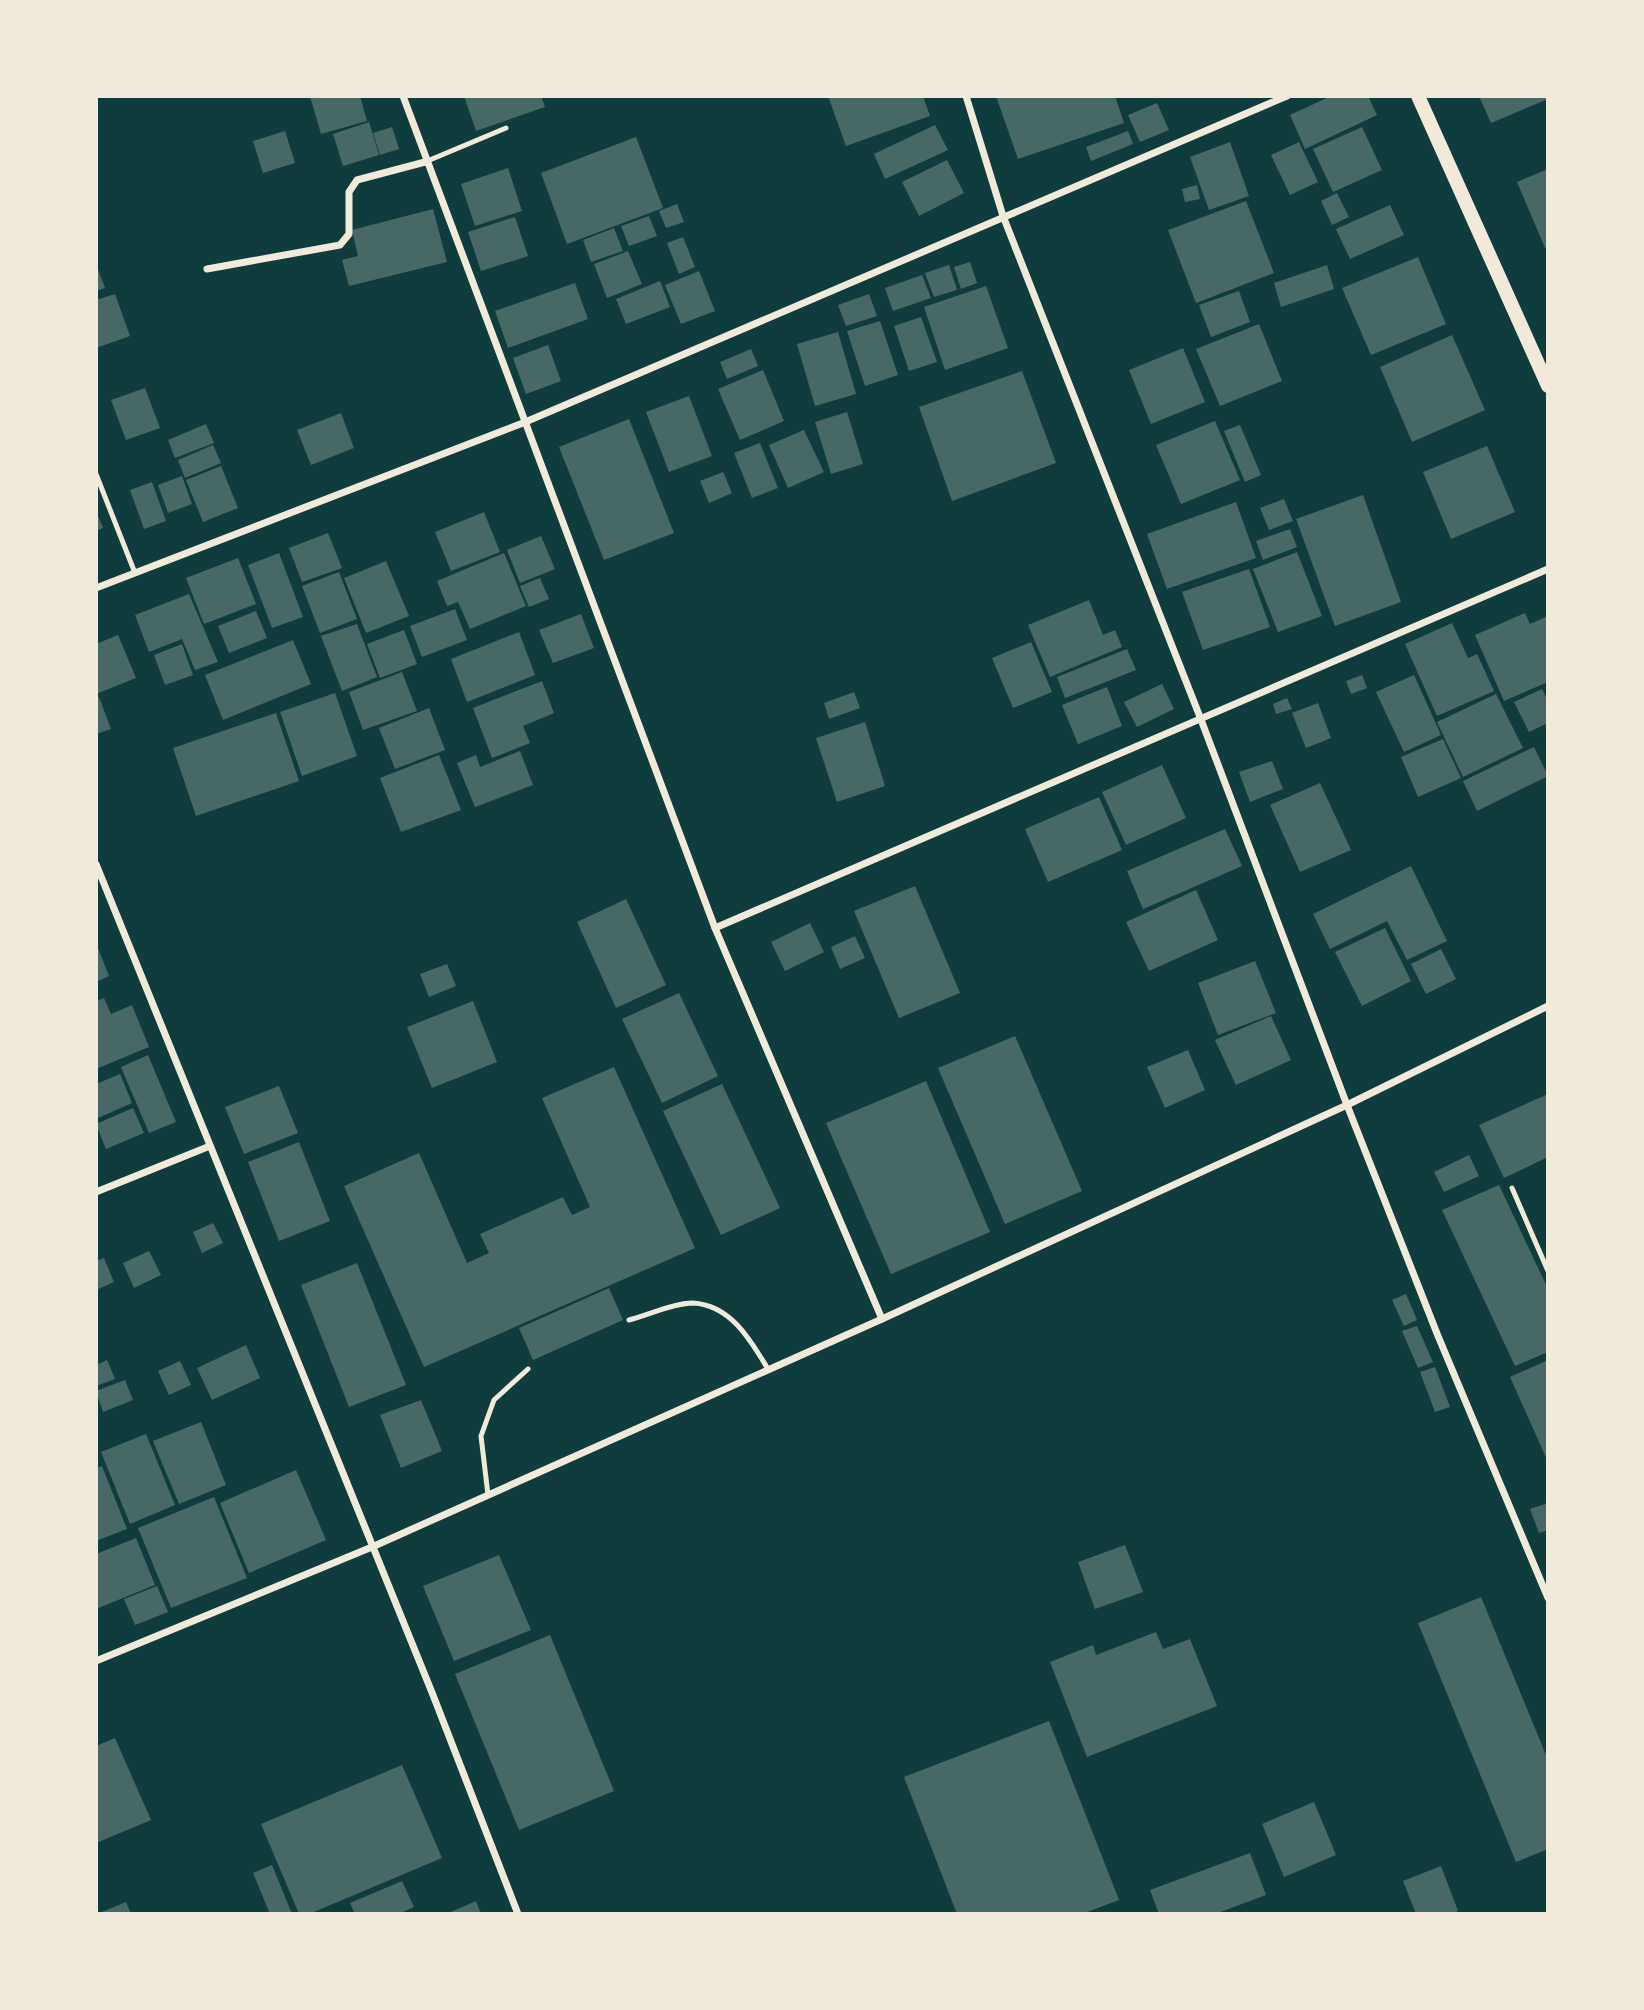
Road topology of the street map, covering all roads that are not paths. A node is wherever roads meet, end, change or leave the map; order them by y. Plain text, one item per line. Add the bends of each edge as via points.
1 (403, 96) edge
2 (966, 96) edge
3 (1287, 96) edge
4 (1418, 96) edge
5 (506, 128) dead end
6 (425, 162) junction
7 (1003, 216) junction
8 (207, 269) dead end
9 (1548, 386) edge
10 (523, 423) junction
11 (96, 474) edge
12 (1548, 569) edge
13 (135, 573) junction
14 (96, 588) edge
15 (1200, 717) junction
16 (96, 864) edge
17 (715, 928) junction
18 (1548, 1006) edge
19 (1347, 1105) junction
20 (210, 1146) junction
21 (1512, 1188) dead end
22 (96, 1192) edge
23 (1548, 1271) edge
24 (882, 1319) junction
25 (629, 1320) dead end
26 (528, 1369) dead end
27 (768, 1369) junction
28 (488, 1495) junction
29 (372, 1547) junction
30 (1548, 1598) edge
31 (96, 1661) edge
32 (518, 1914) edge

1 - 6 street
2 - 7 street
3 - 7 street
4 - 9 main road
5 - 6 lane
6 - 8 street via 357,180 349,192 349,234 340,245
6 - 10 street
7 - 10 street
7 - 15 street
10 - 13 street
10 - 17 street
11 - 13 lane
12 - 15 street
13 - 14 street
15 - 17 street
15 - 19 street
16 - 20 street
17 - 24 street
18 - 19 street
19 - 24 street
19 - 30 street
20 - 22 street
20 - 29 street
21 - 23 lane
24 - 27 street
25 - 27 lane via 691,1303 712,1307 738,1325
26 - 28 lane via 494,1400 481,1436
27 - 28 street
28 - 29 street
29 - 31 street
29 - 32 street

